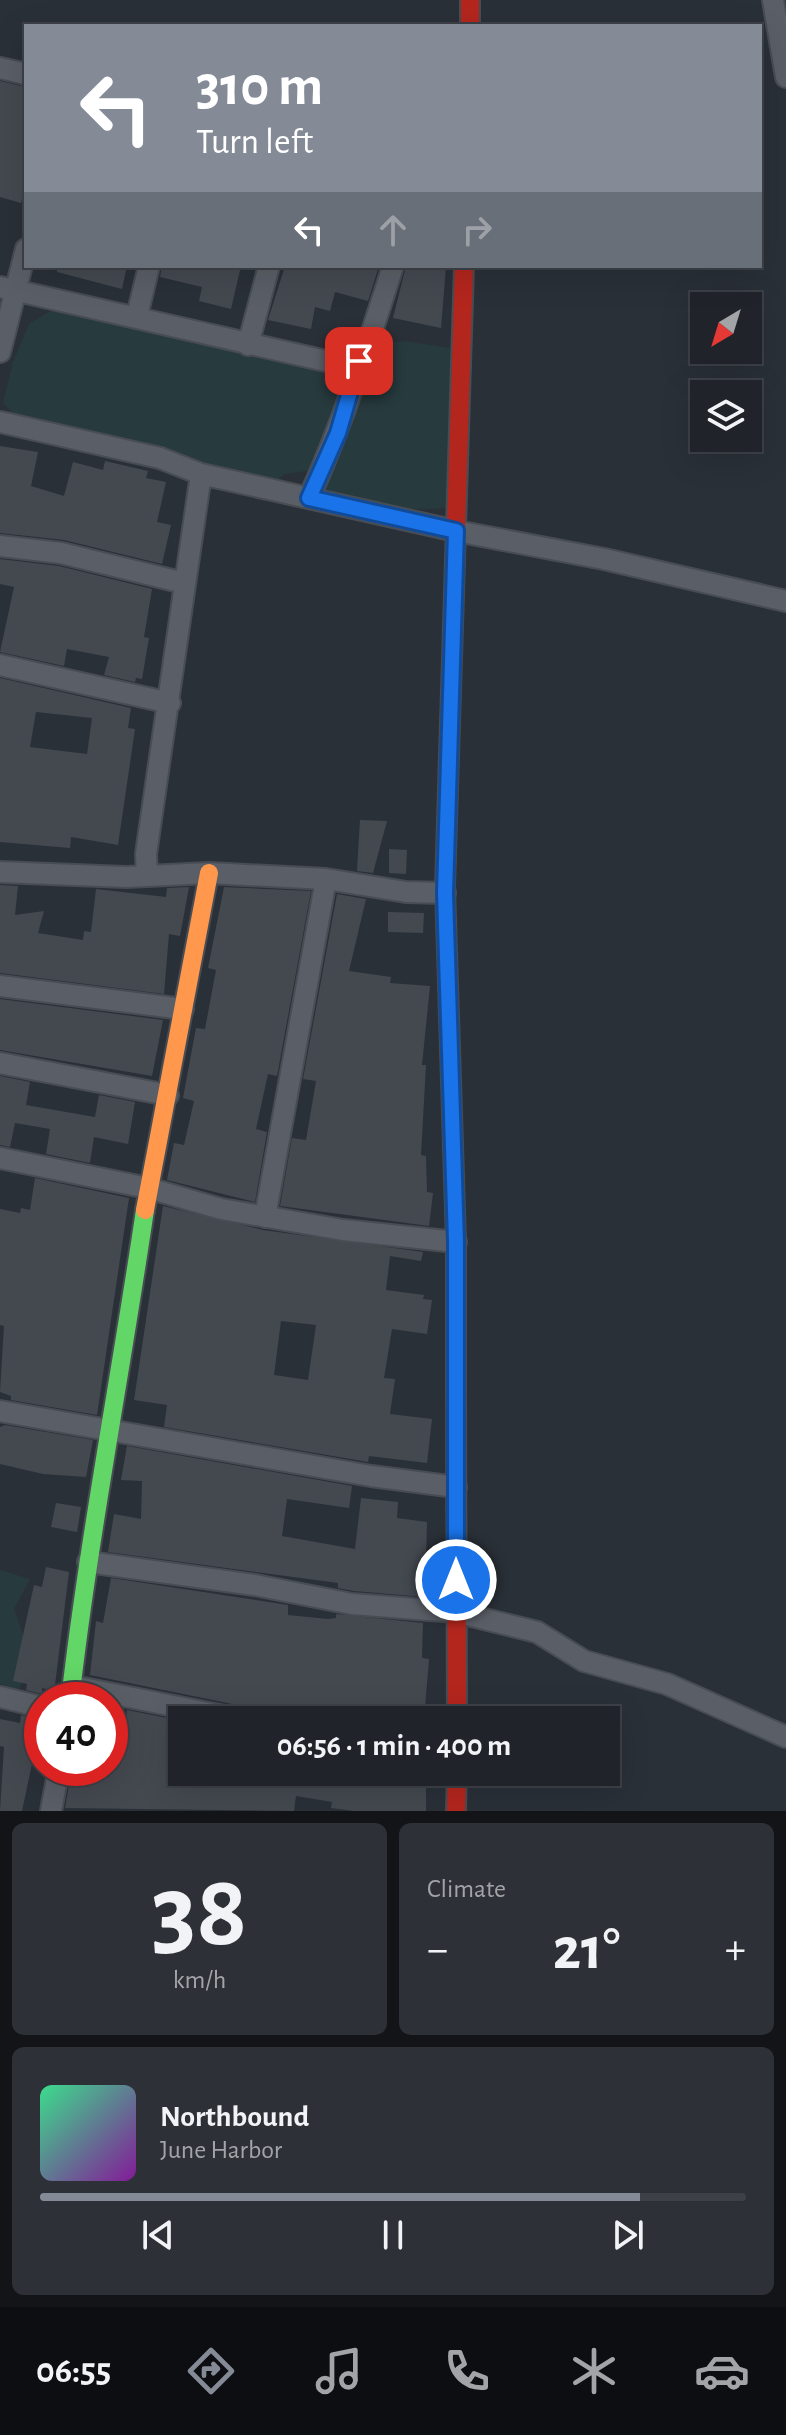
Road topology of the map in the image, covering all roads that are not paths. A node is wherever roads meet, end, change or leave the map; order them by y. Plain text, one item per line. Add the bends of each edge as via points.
1 (470, 0) edge
2 (773, 0) edge
3 (470, 24) edge
4 (0, 68) edge
5 (24, 74) edge
6 (786, 77) edge
7 (24, 253) edge
8 (149, 268) edge
9 (268, 268) edge
10 (392, 268) edge
11 (464, 268) edge
12 (7, 289) edge
13 (137, 316) junction
14 (248, 345) junction
15 (0, 352) edge
16 (359, 361) junction
17 (0, 422) edge
18 (201, 474) junction
19 (309, 498) junction
20 (456, 531) junction
21 (0, 546) edge
22 (184, 583) junction
23 (786, 601) edge
24 (0, 665) edge
25 (170, 703) junction
26 (0, 872) edge
27 (209, 873) junction
28 (147, 876) junction
29 (326, 879) junction
30 (445, 893) junction
31 (0, 986) edge
32 (183, 1009) junction
33 (0, 1063) edge
34 (168, 1095) junction
35 (0, 1158) edge
36 (148, 1188) junction
37 (265, 1217) junction
38 (456, 1242) junction
39 (0, 1411) edge
40 (112, 1431) junction
41 (456, 1487) junction
42 (88, 1562) junction
43 (456, 1612) junction
44 (72, 1682) edge
45 (0, 1697) edge
46 (128, 1702) edge
47 (24, 1703) edge
48 (457, 1706) edge
49 (168, 1708) edge
50 (786, 1737) edge
51 (56, 1786) edge
52 (457, 1786) edge
53 (51, 1811) edge
54 (456, 1811) edge

1 - 3 street
2 - 6 street
4 - 5 street
7 - 12 street
8 - 13 street
9 - 14 street
10 - 16 street via 369,345
11 - 20 street
12 - 13 street
12 - 15 street
13 - 14 street
14 - 16 street via 348,366
16 - 19 street via 338,433
17 - 18 street via 160,458
18 - 19 street
18 - 22 street
19 - 20 street
20 - 23 street
20 - 30 street
21 - 22 street via 61,553
22 - 25 street
24 - 25 street
25 - 28 street
26 - 28 street
27 - 28 street
27 - 29 street
27 - 32 street
29 - 30 street
29 - 37 street
30 - 38 street
31 - 32 street
32 - 34 street
33 - 34 street
34 - 36 street
35 - 36 street
36 - 37 street via 194,1204
36 - 40 street
37 - 38 street
38 - 41 street
39 - 40 street
40 - 41 street
40 - 42 street
41 - 43 street
42 - 43 street via 352,1604
42 - 44 street
43 - 48 street
43 - 50 street via 537,1632 584,1661 667,1684
45 - 47 street
46 - 49 street
51 - 53 street
52 - 54 street

